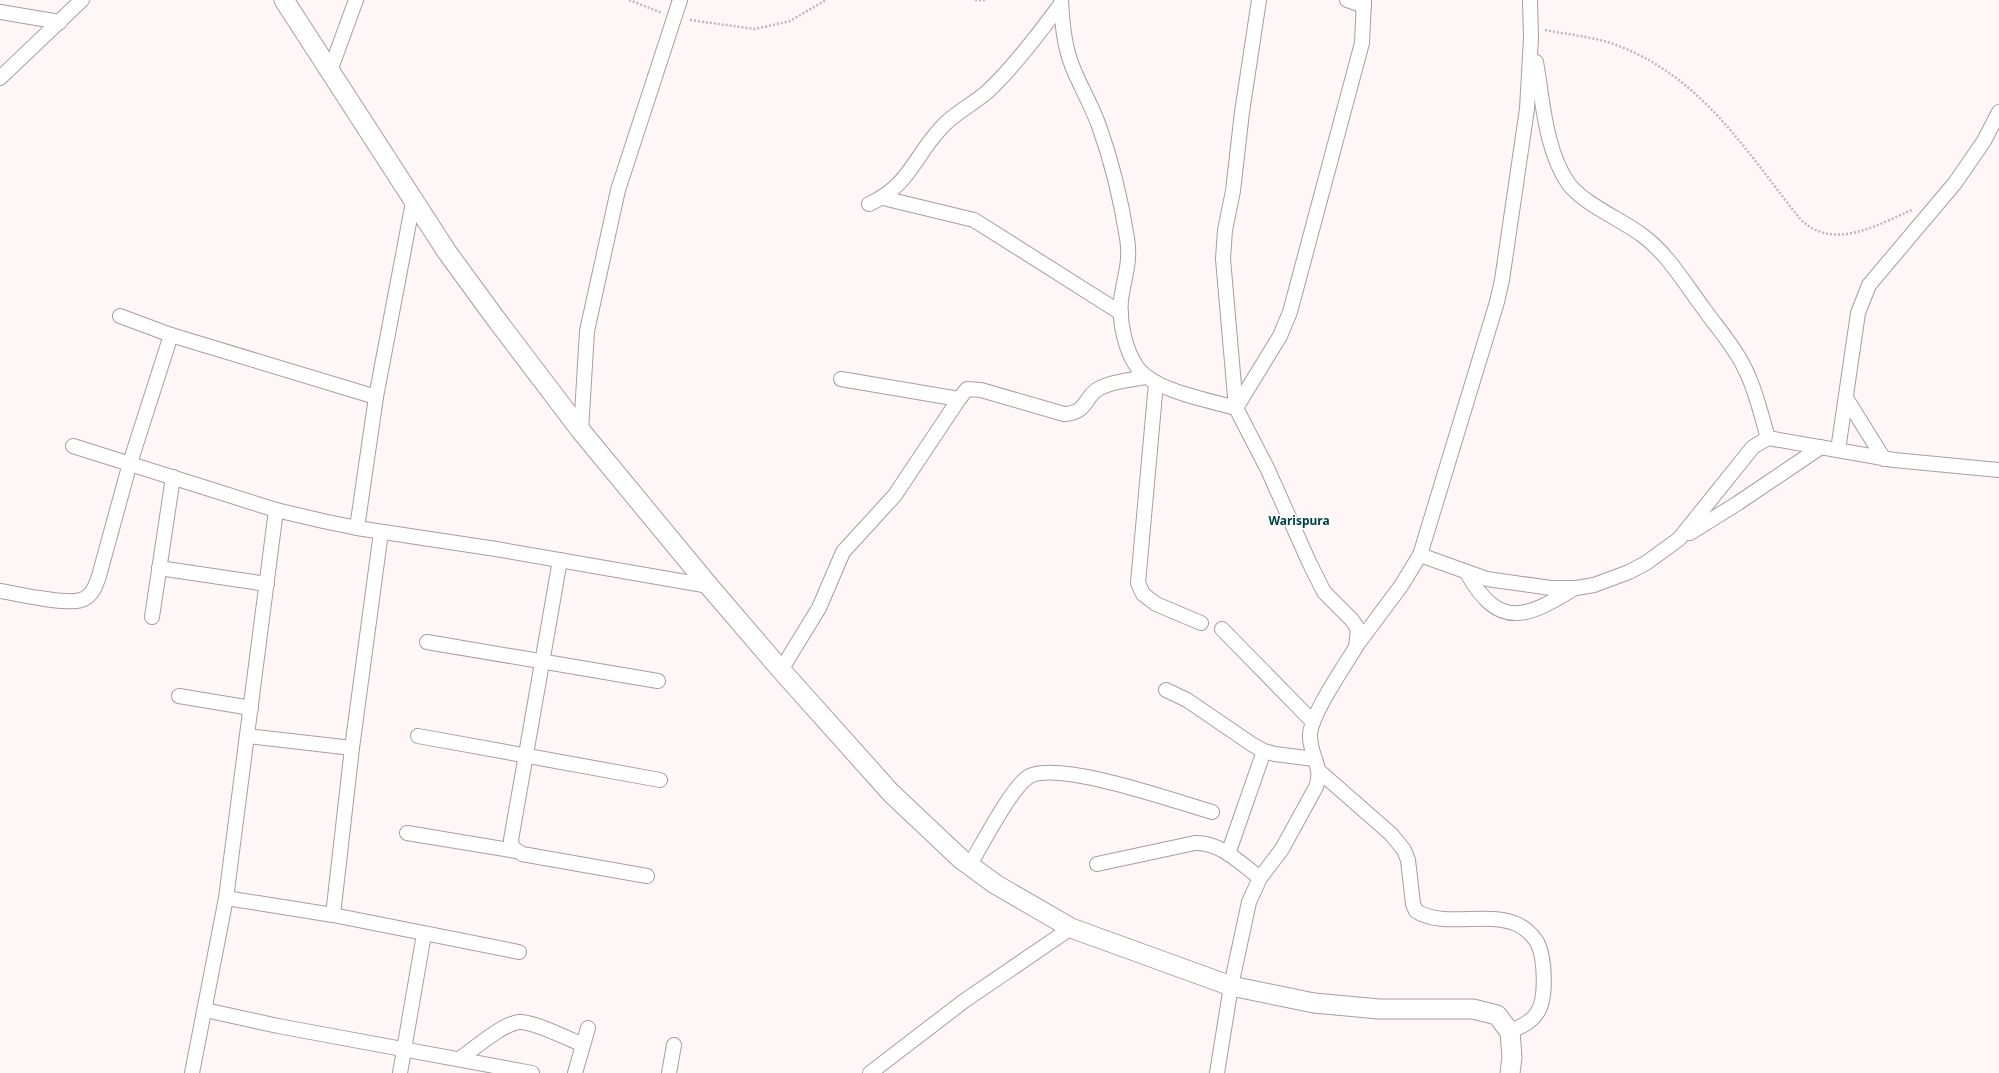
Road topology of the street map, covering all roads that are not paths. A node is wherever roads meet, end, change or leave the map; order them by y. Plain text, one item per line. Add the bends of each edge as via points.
1 (82, 0) edge
2 (284, 0) edge
3 (356, 0) edge
4 (680, 0) edge
5 (1259, 0) edge
6 (1347, 0) edge
7 (1530, 0) edge
8 (1061, 2) edge
9 (1364, 3) edge
10 (0, 12) edge
11 (60, 22) junction
12 (1531, 33) junction
13 (330, 71) junction
14 (0, 78) edge
15 (1999, 112) edge
16 (882, 198) junction
17 (413, 202) junction
18 (869, 204) dead end
19 (1121, 313) junction
20 (120, 316) dead end
21 (171, 335) junction
22 (841, 379) dead end
23 (1151, 380) junction
24 (376, 397) junction
25 (1846, 398) junction
26 (959, 399) junction
27 (1236, 408) junction
28 (581, 431) junction
29 (1768, 438) junction
30 (73, 446) dead end
31 (1821, 447) junction
32 (1838, 450) junction
33 (1884, 459) junction
34 (130, 463) junction
35 (1999, 470) edge
36 (173, 477) junction
37 (276, 510) junction
38 (357, 528) junction
39 (381, 532) junction
40 (1679, 539) junction
41 (1420, 555) junction
42 (560, 560) junction
43 (159, 568) junction
44 (1467, 573) junction
45 (267, 584) junction
46 (709, 586) junction
47 (1576, 588) junction
48 (0, 591) edge
49 (152, 617) dead end
50 (1201, 623) dead end
51 (1222, 629) dead end
52 (427, 642) dead end
53 (1356, 647) junction
54 (542, 662) junction
55 (782, 670) junction
56 (658, 681) dead end
57 (1166, 690) dead end
58 (179, 696) dead end
59 (251, 708) junction
60 (1313, 722) junction
61 (247, 736) junction
62 (418, 736) dead end
63 (352, 748) junction
64 (1264, 751) junction
65 (526, 755) junction
66 (1317, 765) junction
67 (660, 780) dead end
68 (1212, 812) dead end
69 (407, 833) dead end
70 (516, 851) junction
71 (1228, 854) junction
72 (1097, 864) dead end
73 (969, 866) junction
74 (647, 876) dead end
75 (1260, 878) junction
76 (226, 898) junction
77 (333, 915) junction
78 (1071, 928) junction
79 (424, 934) junction
80 (519, 952) dead end
81 (1231, 986) junction
82 (205, 1010) junction
83 (588, 1028) dead end
84 (1510, 1032) junction
85 (583, 1045) junction
86 (674, 1045) dead end
87 (404, 1048) junction
88 (459, 1059) junction
89 (192, 1073) edge
90 (400, 1073) edge
91 (532, 1073) edge
92 (575, 1073) edge
93 (669, 1073) edge
94 (870, 1073) edge
95 (1217, 1073) edge
96 (1510, 1073) edge

1 - 11 street
2 - 13 street
3 - 13 street
4 - 28 street via 625,165 593,301 586,345
5 - 27 street via 1233,191 1225,230 1223,259
6 - 9 street
7 - 12 street
8 - 16 street via 996,83 941,127 903,180
8 - 19 street via 1066,45 1072,67 1099,124 1110,160 1127,238 1128,262
9 - 27 street via 1362,43 1290,312 1280,336
10 - 11 street
11 - 14 street
12 - 29 street via 1548,126 1560,171 1582,196 1643,236 1667,260 1745,369
12 - 41 street via 1527,109 1502,280
13 - 17 street
15 - 25 street via 1984,141 1955,183 1869,285 1858,313
16 - 18 street
16 - 19 street via 974,220
17 - 24 street
17 - 28 street via 493,315
19 - 23 street via 1128,351 1137,367
20 - 21 street
21 - 24 street
21 - 34 street
22 - 26 street
23 - 26 street via 1098,388 1085,405 1072,414 1064,414 981,390 967,389
23 - 27 street via 1186,394
23 - 50 street via 1138,583 1143,594 1156,604
24 - 38 street
25 - 32 street
25 - 33 street
26 - 55 street via 890,502 843,552 819,608
27 - 53 street via 1268,470 1308,562 1324,592 1352,620 1358,630
28 - 46 street
29 - 31 street
29 - 40 street via 1753,447
30 - 34 street
31 - 32 street
31 - 40 street
32 - 33 street
33 - 35 street
34 - 36 street
34 - 48 street via 94,590 82,600 62,601
36 - 37 street
36 - 43 street
37 - 38 street
37 - 45 street
38 - 39 street
39 - 42 street
39 - 63 street
40 - 47 street via 1629,572 1594,585
41 - 44 street
41 - 53 street via 1401,586
42 - 46 street
42 - 54 street
43 - 45 street
43 - 49 street
44 - 47 street via 1487,579 1551,588
44 - 47 street via 1484,599 1494,607 1513,613 1539,609
45 - 59 street
46 - 55 street
51 - 60 street
52 - 54 street
53 - 60 street
54 - 56 street
54 - 65 street
55 - 73 street via 891,793
57 - 64 street via 1187,700
58 - 59 street
59 - 61 street
60 - 66 street via 1310,743
61 - 63 street
61 - 76 street
62 - 65 street
63 - 77 street
64 - 66 street
64 - 71 street
65 - 67 street
65 - 70 street via 511,840
66 - 75 street via 1319,779 1314,791 1282,849
66 - 84 street via 1401,846 1408,860 1416,911 1431,918 1502,919 1516,923 1528,931 1537,942 1542,957 1542,1002 1538,1013 1530,1021
68 - 73 street via 1105,781 1050,772 1038,773 1028,777 1014,791
69 - 70 street
70 - 74 street
71 - 72 street via 1206,842
71 - 75 street
73 - 78 street
75 - 81 street via 1249,902
76 - 77 street
76 - 82 street
77 - 79 street
78 - 81 street
78 - 94 street via 964,1001
79 - 80 street
79 - 87 street
81 - 84 street via 1314,1003 1379,1009 1473,1009 1497,1015
81 - 95 street
82 - 87 street via 278,1026
82 - 89 street
83 - 85 street
84 - 96 street
85 - 88 street via 533,1024 520,1022 505,1028
85 - 92 street
86 - 93 street
87 - 88 street
87 - 90 street
88 - 91 street

